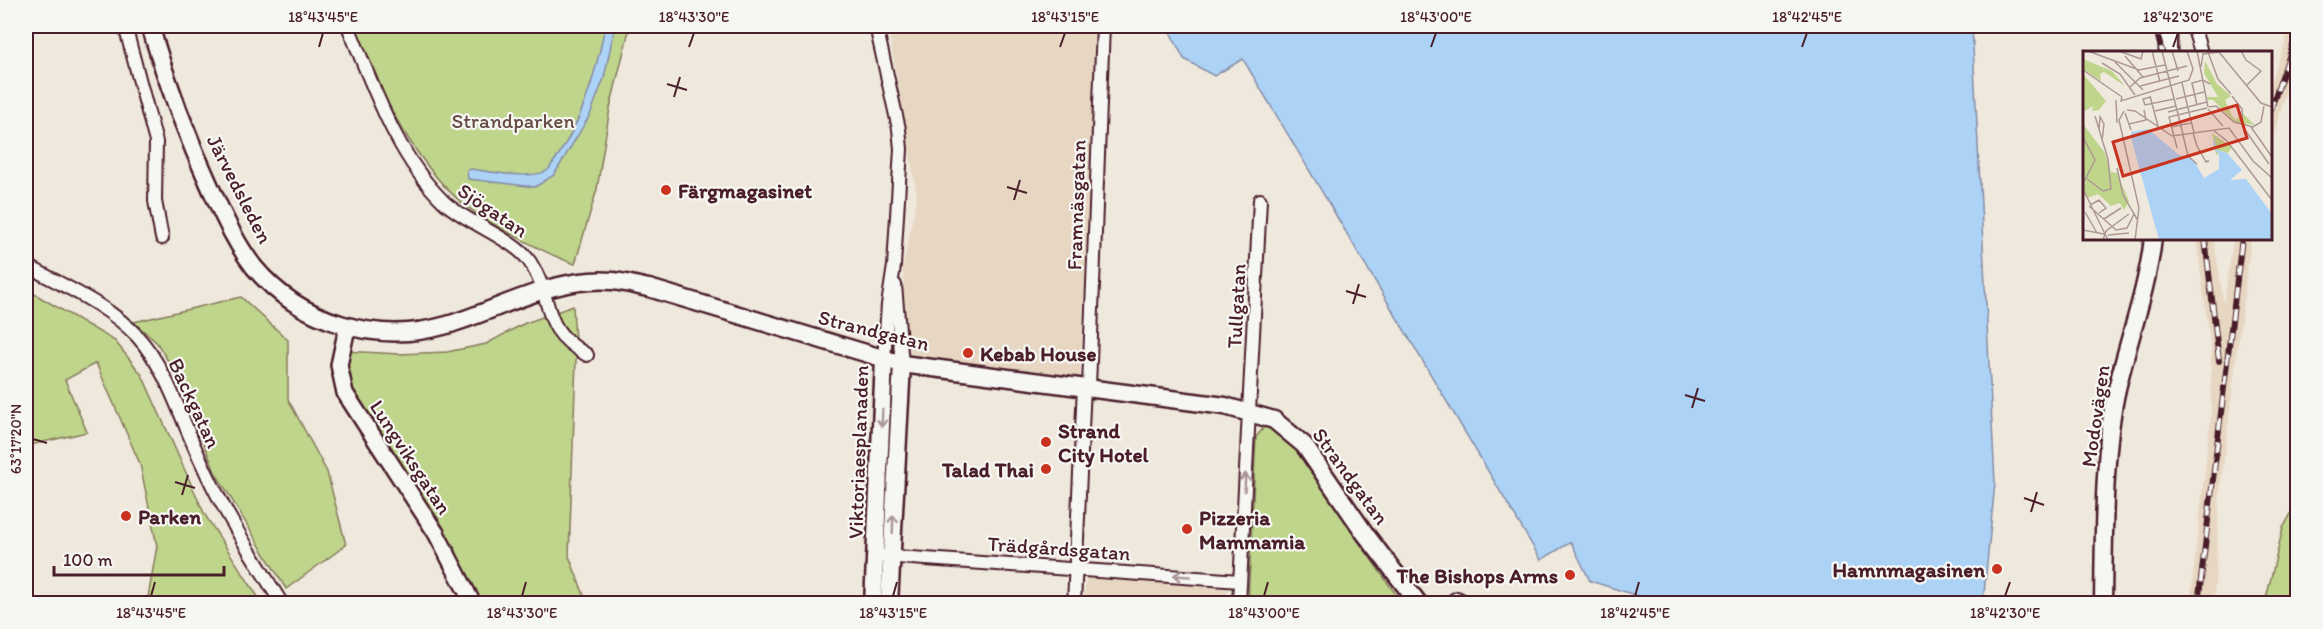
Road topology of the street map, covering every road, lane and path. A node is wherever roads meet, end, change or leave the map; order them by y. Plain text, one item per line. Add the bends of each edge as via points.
1 (125, 26) edge
2 (150, 26) edge
3 (348, 26) edge
4 (876, 26) edge
5 (1103, 26) edge
6 (2168, 26) edge
7 (2193, 26) edge
8 (2168, 51) edge
9 (2201, 51) edge
10 (1260, 200) dead end
11 (162, 238) dead end
12 (2153, 240) edge
13 (26, 265) edge
14 (894, 266) junction
15 (544, 290) junction
16 (347, 328) junction
17 (587, 355) dead end
18 (884, 360) junction
19 (902, 364) junction
20 (1086, 387) junction
21 (1250, 421) junction
22 (884, 556) junction
23 (1076, 568) junction
24 (1240, 581) junction
25 (282, 603) edge
26 (473, 603) edge
27 (873, 603) edge
28 (889, 603) edge
29 (1074, 603) edge
30 (1239, 603) edge
31 (1419, 603) edge
32 (1448, 603) edge
33 (1469, 603) edge
34 (2103, 603) edge

1 - 11 street via 156,142 155,201
2 - 16 main road, Järvedsleden via 172,100 230,229 255,267 286,295 316,315
3 - 15 street, Sjögatan via 394,131 420,174 459,214 524,255
4 - 14 street, Viktoriaesplanaden via 900,139
5 - 20 street, Framnäsgatan
6 - 8 main road
7 - 9 street
10 - 21 street, Tullgatan
12 - 34 main road, Modovägen via 2115,400
13 - 25 street, Backgatan via 98,304 144,345 168,384 233,526
14 - 18 street, Viktoriaesplanaden
14 - 19 street, Viktoriaesplanaden
15 - 16 main road, Strandgatan via 424,330 377,332
15 - 17 street, Sjögatan via 559,334
15 - 18 main road, Strandgatan via 589,281 649,288
16 - 26 street, Lungviksgatan via 339,365 345,393 436,532
18 - 19 main road, Strandgatan
18 -> 22 main road, Viktoriaesplanaden
19 - 20 main road, Strandgatan
22 -> 19 main road, Viktoriaesplanaden
20 - 21 main road, Strandgatan via 1225,406
20 - 23 street, Framnäsgatan
24 -> 21 street, Tullgatan
21 - 31 main road, Strandgatan via 1274,420 1304,445
22 - 23 street, Trädgårdsgatan
22 - 27 main road, Viktoriaesplanaden
22 - 28 main road, Viktoriaesplanaden
24 -> 23 street, Trädgårdsgatan
23 - 29 street, Framnäsgatan
24 - 30 street, Tullgatan
32 - 33 street via 1456,598

